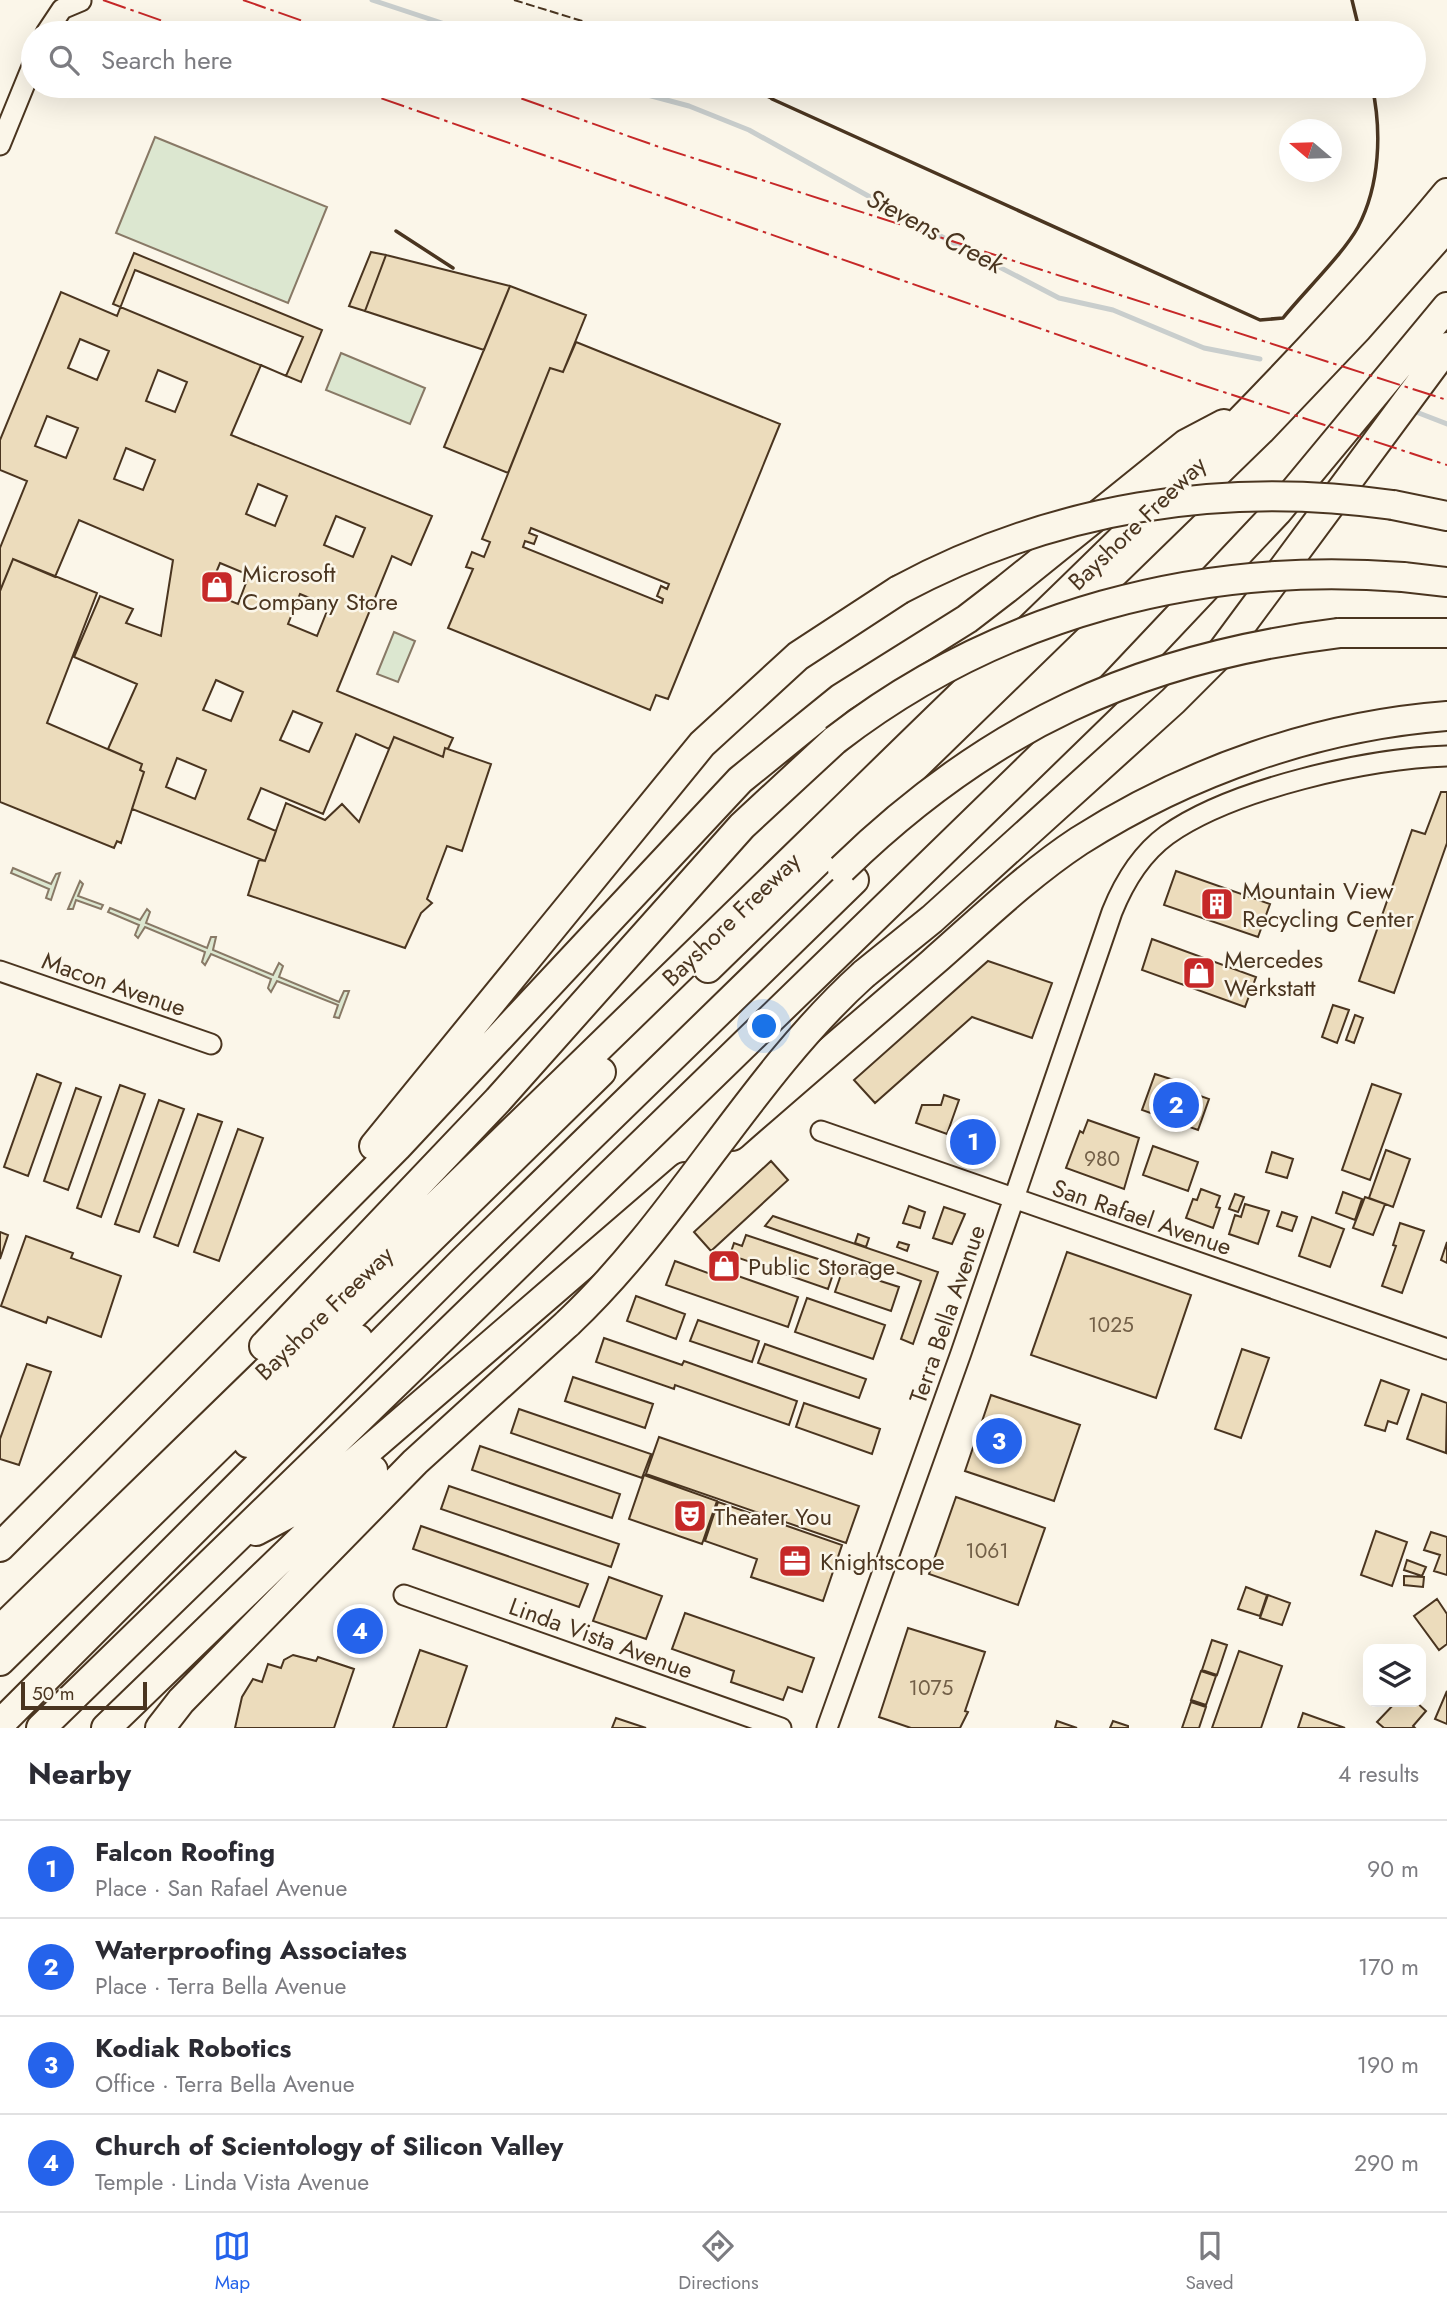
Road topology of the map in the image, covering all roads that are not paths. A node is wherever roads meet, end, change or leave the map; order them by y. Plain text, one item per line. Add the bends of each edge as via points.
1 (81, 1) edge
2 (54, 21) edge
3 (21, 93) edge
4 (0, 145) edge
5 (1447, 193) edge
6 (1447, 227) edge
7 (1447, 307) edge
8 (1447, 347) edge
9 (1248, 411) junction
10 (1447, 516) edge
11 (1447, 582) edge
12 (1447, 633) edge
13 (1340, 641) junction
14 (1447, 649) edge
15 (1447, 716) edge
16 (1447, 756) edge
17 (848, 874) junction
18 (0, 971) edge
19 (212, 1044) dead end
20 (821, 1131) dead end
21 (664, 1195) junction
22 (1013, 1198) junction
23 (251, 1293) junction
24 (1447, 1349) edge
25 (191, 1440) junction
26 (345, 1532) junction
27 (231, 1543) junction
28 (0, 1548) edge
29 (404, 1595) dead end
30 (0, 1630) edge
31 (0, 1661) edge
32 (0, 1675) edge
33 (0, 1724) edge
34 (41, 1728) edge
35 (106, 1728) edge
36 (140, 1728) edge
37 (160, 1728) edge
38 (781, 1728) edge
39 (827, 1728) edge

1 - 2 street via 62,9
3 - 4 street
5 - 9 highway, Bayshore Freeway via 1381,272
6 - 31 highway via 1261,430
7 - 27 highway via 1277,512 1110,689
8 - 26 highway, bridge via 1220,654 932,919 864,974 797,1041 644,1244 568,1323 458,1421
9 - 23 highway via 1186,444 987,604 841,698 772,751 712,808 406,1137
9 - 25 highway, Bayshore Freeway
10 - 23 highway, bridge via 1325,497 1258,495 1156,503 1022,536 899,590 798,656 702,744
11 - 25 highway, bridge via 1341,573 1264,575 1171,588 1046,622 956,662 889,700 835,740 742,826 479,1120 261,1349
12 - 13 highway
13 - 14 highway
13 - 17 highway, bridge via 1265,643 1156,670 1085,698 1013,736 943,781 877,835
15 - 21 highway via 1339,733 1247,759 1161,795 1078,842 998,905
16 - 22 street, Terra Bella Avenue via 1328,773 1274,788 1197,818 1149,850 1127,880 1110,916
17 - 32 highway
17 - 33 highway
18 - 19 street, Macon Avenue
20 - 22 street, San Rafael Avenue
21 - 27 highway via 305,1505
21 - 35 highway
22 - 24 street, San Rafael Avenue
22 - 39 street, Terra Bella Avenue
23 - 28 highway
25 - 30 highway, Bayshore Freeway
26 - 36 highway
26 - 37 highway
27 - 34 highway
29 - 38 street, Linda Vista Avenue

